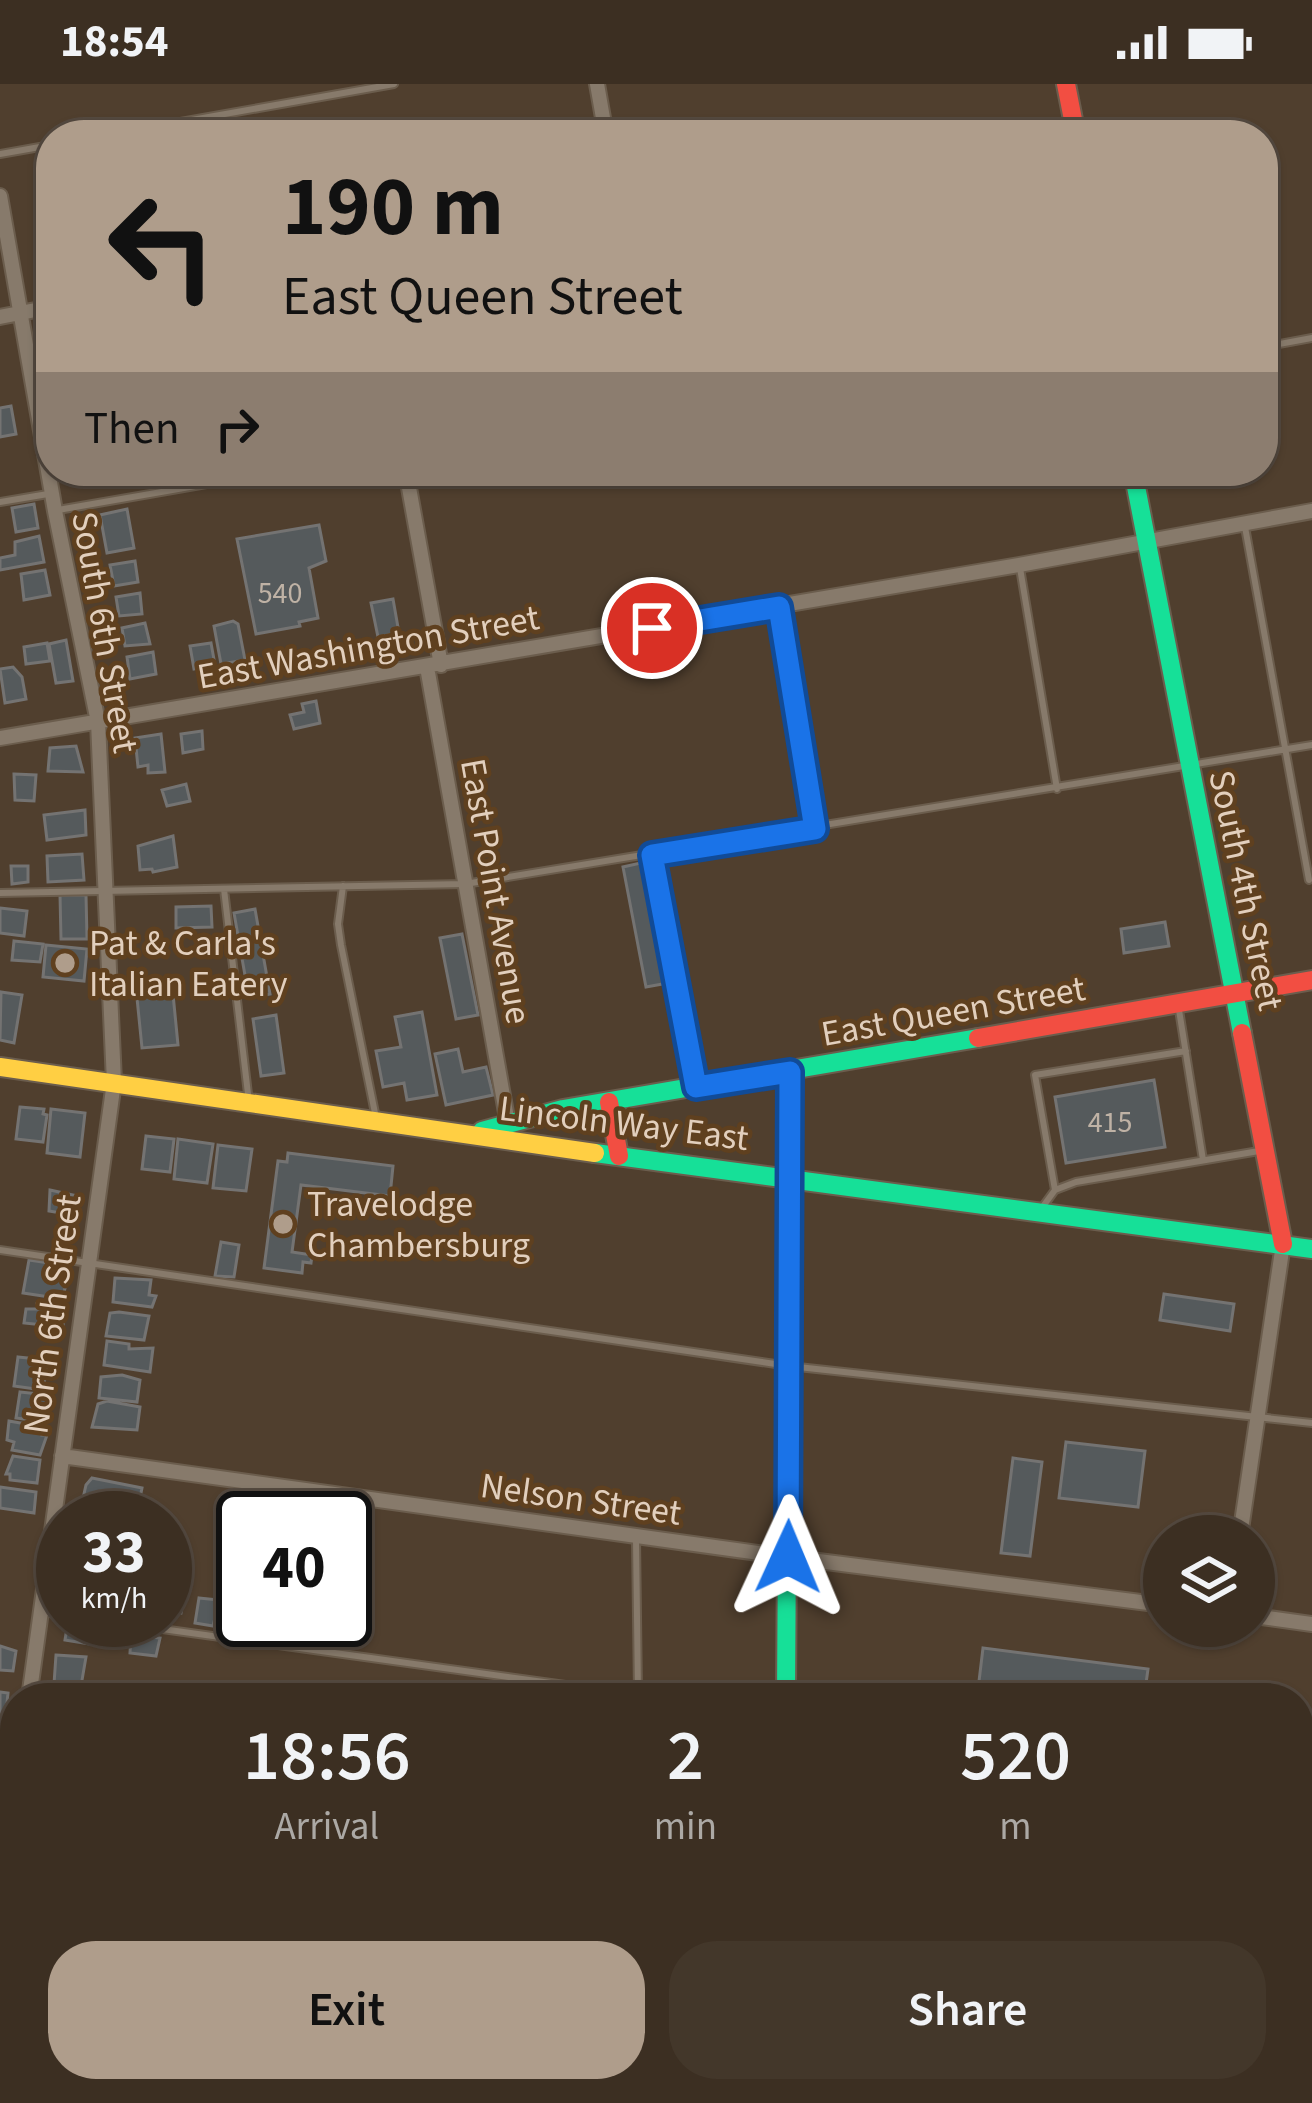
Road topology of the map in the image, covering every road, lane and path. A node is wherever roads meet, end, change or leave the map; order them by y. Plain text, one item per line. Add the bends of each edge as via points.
1 (394, 84) edge
2 (597, 84) edge
3 (1066, 84) edge
4 (191, 120) edge
5 (604, 120) edge
6 (1073, 120) edge
7 (36, 148) edge
8 (0, 154) edge
9 (0, 196) edge
10 (36, 310) edge
11 (22, 313) junction
12 (0, 316) edge
13 (1312, 338) edge
14 (1278, 344) edge
15 (36, 397) edge
16 (51, 486) edge
17 (197, 486) edge
18 (408, 486) edge
19 (1136, 486) edge
20 (52, 493) junction
21 (0, 502) edge
22 (55, 511) junction
23 (1312, 511) edge
24 (1244, 523) junction
25 (1146, 541) junction
26 (1019, 565) junction
27 (779, 607) junction
28 (434, 666) junction
29 (98, 722) junction
30 (0, 738) edge
31 (1312, 745) edge
32 (1285, 750) junction
33 (1188, 767) junction
34 (1057, 789) junction
35 (815, 829) junction
36 (652, 855) junction
37 (1309, 880) edge
38 (465, 884) junction
39 (344, 886) junction
40 (224, 889) junction
41 (106, 890) junction
42 (0, 893) edge
43 (1312, 980) edge
44 (1235, 994) junction
45 (1178, 1004) junction
46 (1186, 1051) junction
47 (0, 1066) edge
48 (790, 1072) junction
49 (114, 1082) junction
50 (696, 1087) junction
51 (248, 1101) junction
52 (609, 1102) junction
53 (377, 1121) junction
54 (508, 1124) junction
55 (465, 1135) junction
56 (1266, 1150) junction
57 (619, 1156) junction
58 (1204, 1160) junction
59 (790, 1178) junction
60 (1054, 1190) junction
61 (1039, 1212) junction
62 (1283, 1244) junction
63 (1312, 1249) edge
64 (0, 1250) edge
65 (88, 1266) junction
66 (789, 1366) junction
67 (1258, 1416) junction
68 (1312, 1423) edge
69 (62, 1456) junction
70 (57, 1491) edge
71 (1243, 1515) edge
72 (636, 1535) junction
73 (788, 1557) junction
74 (1143, 1602) edge
75 (1275, 1619) edge
76 (1312, 1624) edge
77 (192, 1634) edge
78 (36, 1643) edge
79 (31, 1683) edge
80 (540, 1683) edge
81 (638, 1683) edge
82 (787, 1683) edge

1 - 4 lane
2 - 5 street
3 - 6 main road
7 - 8 lane
9 - 11 street, South 6th Street
10 - 11 street
11 - 12 street
11 - 15 street, South 6th Street
13 - 14 lane
16 - 20 street, South 6th Street
17 - 22 lane
18 - 28 street, East Point Avenue
19 - 25 main road, South 4th Street
20 - 21 lane
20 - 22 street, South 6th Street
22 - 29 street, South 6th Street
23 - 24 street, East Washington Street
24 - 25 street, East Washington Street
24 - 32 lane
25 - 26 street, East Washington Street
25 - 33 main road, South 4th Street
26 - 27 street, East Washington Street
26 - 34 lane
27 - 28 street, East Washington Street
27 - 35 lane
28 - 29 street, East Washington Street
28 - 38 street, East Point Avenue
29 - 30 street, East Washington Street
29 - 41 street, South 6th Street
31 - 32 lane
32 - 33 lane
32 - 37 lane
33 - 34 lane
33 - 44 main road, South 4th Street
34 - 35 lane
35 - 36 lane
36 - 38 lane
36 - 50 lane
38 - 39 lane
38 - 54 street, East Point Avenue
39 - 40 lane
39 - 53 lane via 338,924
40 - 41 lane
40 - 51 lane
41 - 42 lane
41 - 49 street, South 6th Street
43 - 44 main road, East Queen Street
44 - 45 main road, East Queen Street
44 - 56 main road, South 4th Street
45 - 46 lane
45 - 48 main road, East Queen Street
46 - 58 lane
46 - 60 lane via 1035,1075
47 - 49 main road, Lincoln Way East
48 - 50 main road, East Queen Street
48 - 59 main road
49 - 51 main road, Lincoln Way East
49 - 65 street, North 6th Street
50 - 52 main road, East Queen Street
51 - 53 main road, Lincoln Way East
52 - 54 main road, East Queen Street
52 - 57 main road
53 - 55 main road, Lincoln Way East
54 - 55 main road, East Queen Street
55 - 57 main road, Lincoln Way East
56 - 58 lane
56 - 62 main road, South 4th Street
57 - 59 main road, Lincoln Way East
58 - 60 lane
59 - 61 main road, Lincoln Way East
59 - 66 main road
60 - 61 lane
61 - 62 main road, Lincoln Way East
62 - 63 main road, Lincoln Way East
62 - 67 street, South 4th Street
64 - 65 lane
65 - 66 lane
65 - 69 street, North 6th Street
66 - 67 lane
66 - 73 main road
67 - 68 lane
67 - 71 street, South 4th Street
69 - 70 street, North 6th Street
69 - 72 street, Nelson Street
72 - 73 street, Nelson Street
72 - 81 lane
73 - 74 street, Nelson Street
73 - 82 main road
75 - 76 street
77 - 80 lane
78 - 79 street, North 6th Street

